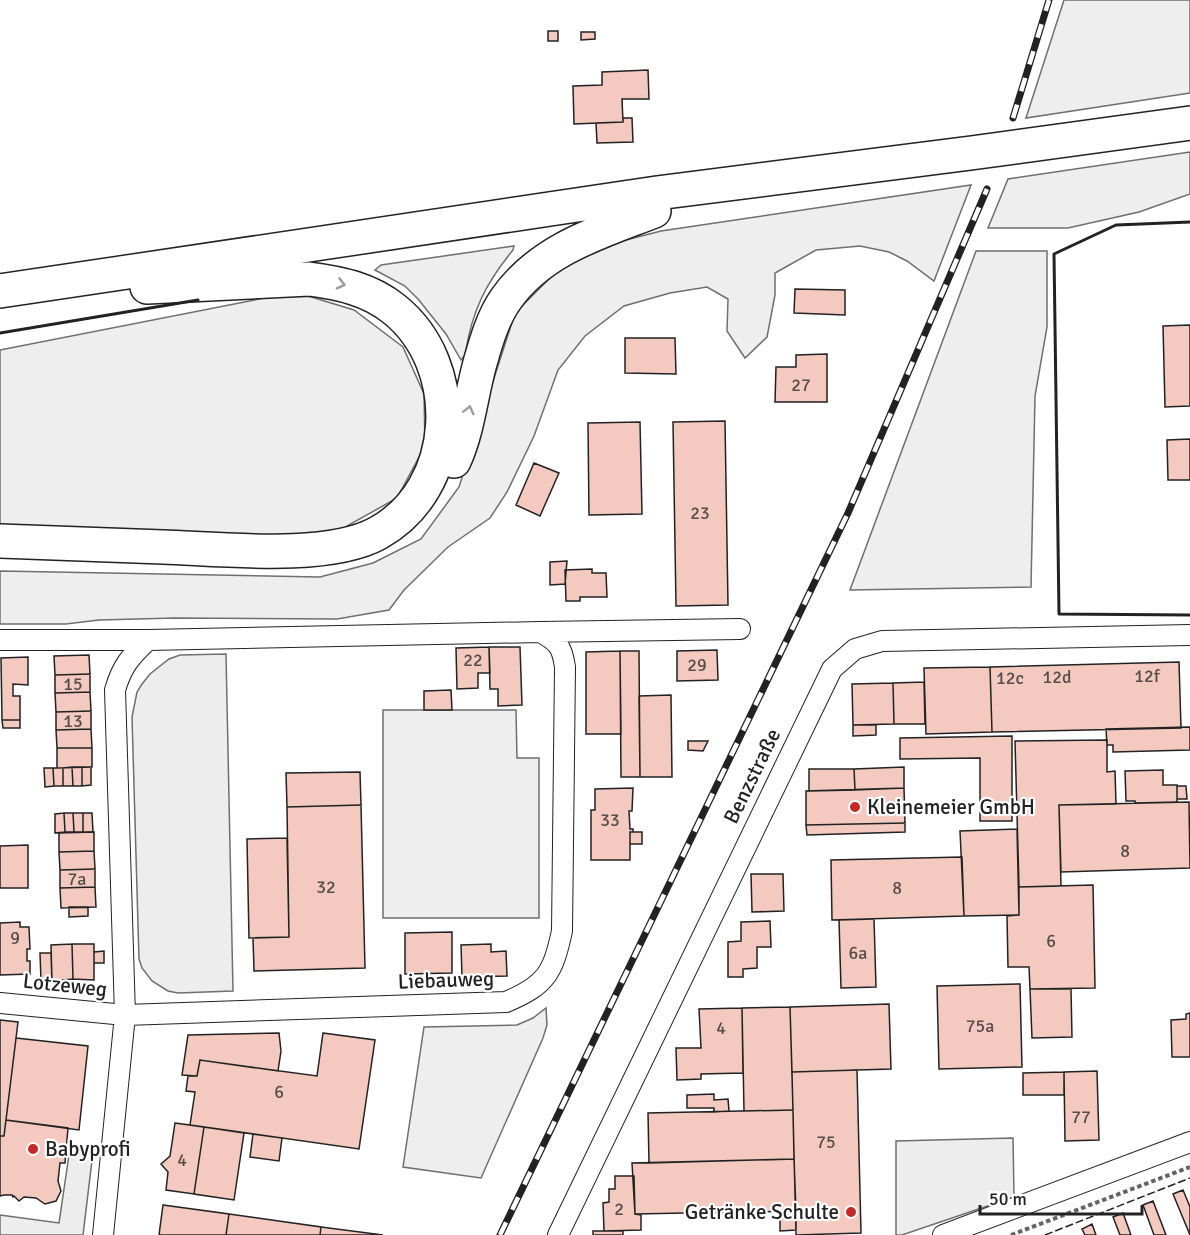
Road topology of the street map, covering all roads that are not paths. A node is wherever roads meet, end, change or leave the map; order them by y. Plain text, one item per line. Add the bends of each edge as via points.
1 (1190, 123) edge
2 (929, 159) junction
3 (654, 211) junction
4 (136, 287) junction
5 (0, 291) edge
6 (0, 308) edge
7 (0, 541) edge
8 (0, 561) edge
9 (740, 629) dead end
10 (540, 632) junction
11 (1190, 635) edge
12 (0, 640) edge
13 (148, 640) junction
14 (0, 1003) edge
15 (125, 1015) junction
16 (1190, 1142) edge
17 (103, 1235) edge
18 (558, 1235) edge
19 (943, 1235) edge

1 - 2 highway
2 - 3 highway
2 - 5 highway via 657,193
3 - 4 highway
8 -> 3 highway via 270,570 334,564 384,546 418,520 446,477 457,454 480,363 505,300 522,280 572,243
4 - 6 highway
4 -> 7 highway via 309,279 363,290 394,309 422,340 442,386 441,444 432,472 416,500 378,533 326,548 274,552
9 - 10 street
10 - 13 street
10 - 15 street, Liebauweg via 554,640 563,652 565,667 562,931 556,960 543,981 506,1002
11 - 18 street, Benzstraße via 882,641 855,649 832,669
12 - 13 street
13 - 15 street via 120,671 115,690
14 - 15 street, Lotzeweg
15 - 17 street
16 - 19 street

